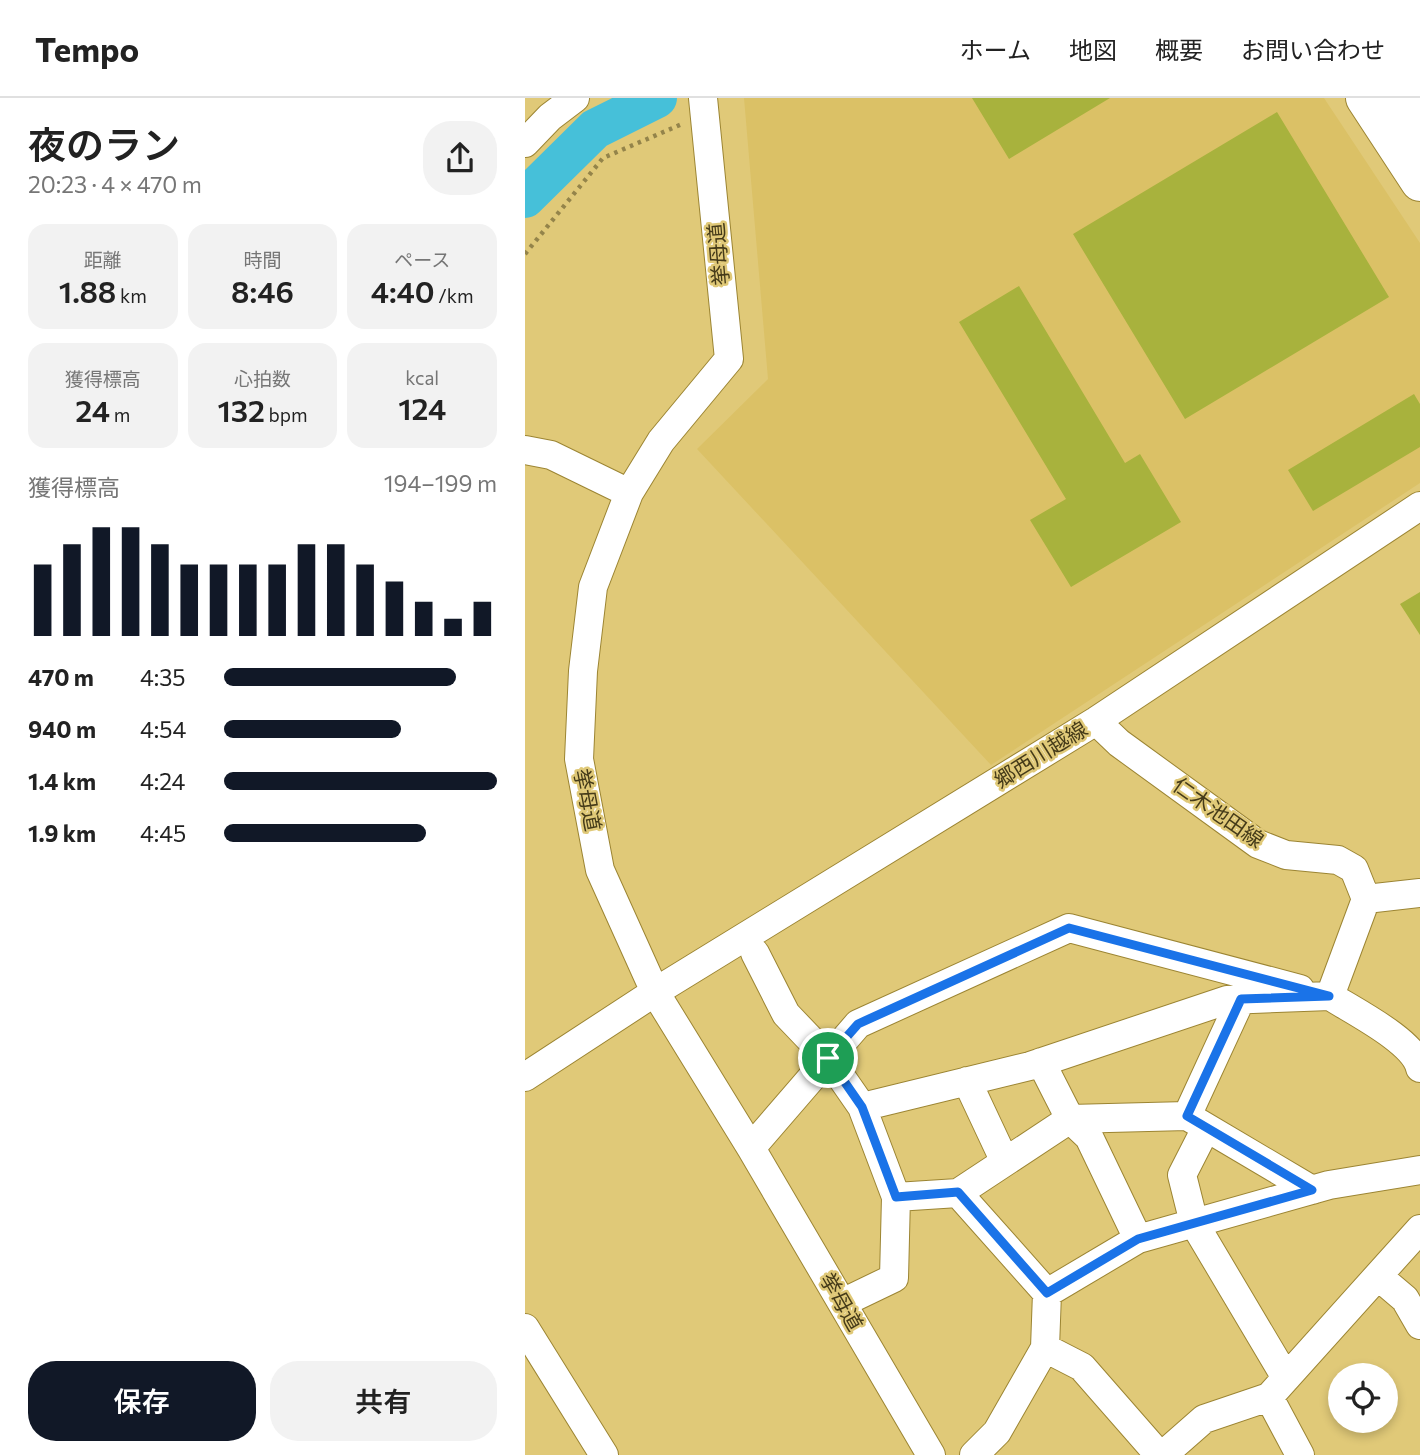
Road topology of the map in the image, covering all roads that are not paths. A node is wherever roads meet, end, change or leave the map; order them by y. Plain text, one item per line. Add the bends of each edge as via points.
1 (575, 98) edge
2 (1365, 98) edge
3 (1399, 98) edge
4 (704, 106) edge
5 (1420, 131) edge
6 (525, 143) edge
7 (1420, 182) edge
8 (525, 450) edge
9 (629, 493) junction
10 (1420, 506) edge
11 (1096, 721) junction
12 (1420, 893) edge
13 (1366, 899) junction
14 (755, 953) dead end
15 (655, 992) junction
16 (1329, 996) junction
17 (1241, 999) junction
18 (828, 1058) junction
19 (1041, 1062) junction
20 (1420, 1068) edge
21 (525, 1077) edge
22 (967, 1081) junction
23 (862, 1107) junction
24 (1070, 1119) junction
25 (1196, 1122) junction
26 (751, 1148) junction
27 (1005, 1162) junction
28 (1420, 1170) edge
29 (1312, 1190) junction
30 (958, 1192) junction
31 (896, 1197) junction
32 (1194, 1223) junction
33 (1420, 1229) edge
34 (1138, 1239) junction
35 (1378, 1276) junction
36 (1047, 1293) junction
37 (842, 1303) junction
38 (1420, 1325) edge
39 (525, 1328) edge
40 (1045, 1348) junction
41 (1278, 1387) junction
42 (1289, 1449) edge
43 (604, 1455) edge
44 (931, 1455) edge
45 (974, 1455) edge
46 (1161, 1455) edge

1 - 6 street
2 - 7 highway
3 - 5 highway
4 - 9 street, 挙母道 via 729,359 661,441
8 - 9 street via 551,455
9 - 15 street, 挙母道 via 593,587 579,759 600,870
10 - 11 street, 郷西川越線
11 - 13 street, 仁木池田線 via 1119,743 1258,844 1286,855 1338,860 1354,869
11 - 15 street, 郷西川越線
12 - 13 street
13 - 16 street
14 - 18 street via 786,1014
15 - 21 street, 郷西川越線
15 - 26 street, 挙母道
16 - 17 street
16 - 18 street via 1069,928 858,1024
16 - 20 street via 1399,1041
17 - 19 street
17 - 25 street
18 - 23 street
18 - 26 street
19 - 22 street
19 - 24 street
22 - 23 street
22 - 27 street
23 - 31 street
24 - 25 street
24 - 27 street
24 - 34 street via 1089,1137
25 - 29 street
25 - 32 street via 1182,1175
26 - 37 street, 挙母道
27 - 30 street
28 - 29 street
29 - 32 street
30 - 31 street
30 - 36 street
31 - 37 street via 894,1278
32 - 34 street
32 - 41 street
33 - 35 street
34 - 36 street
35 - 38 street via 1405,1299
35 - 41 street
36 - 40 street
37 - 44 street, 挙母道
39 - 43 street
40 - 45 street via 997,1433
40 - 46 street via 1082,1367
41 - 42 street
41 - 46 street via 1205,1419

